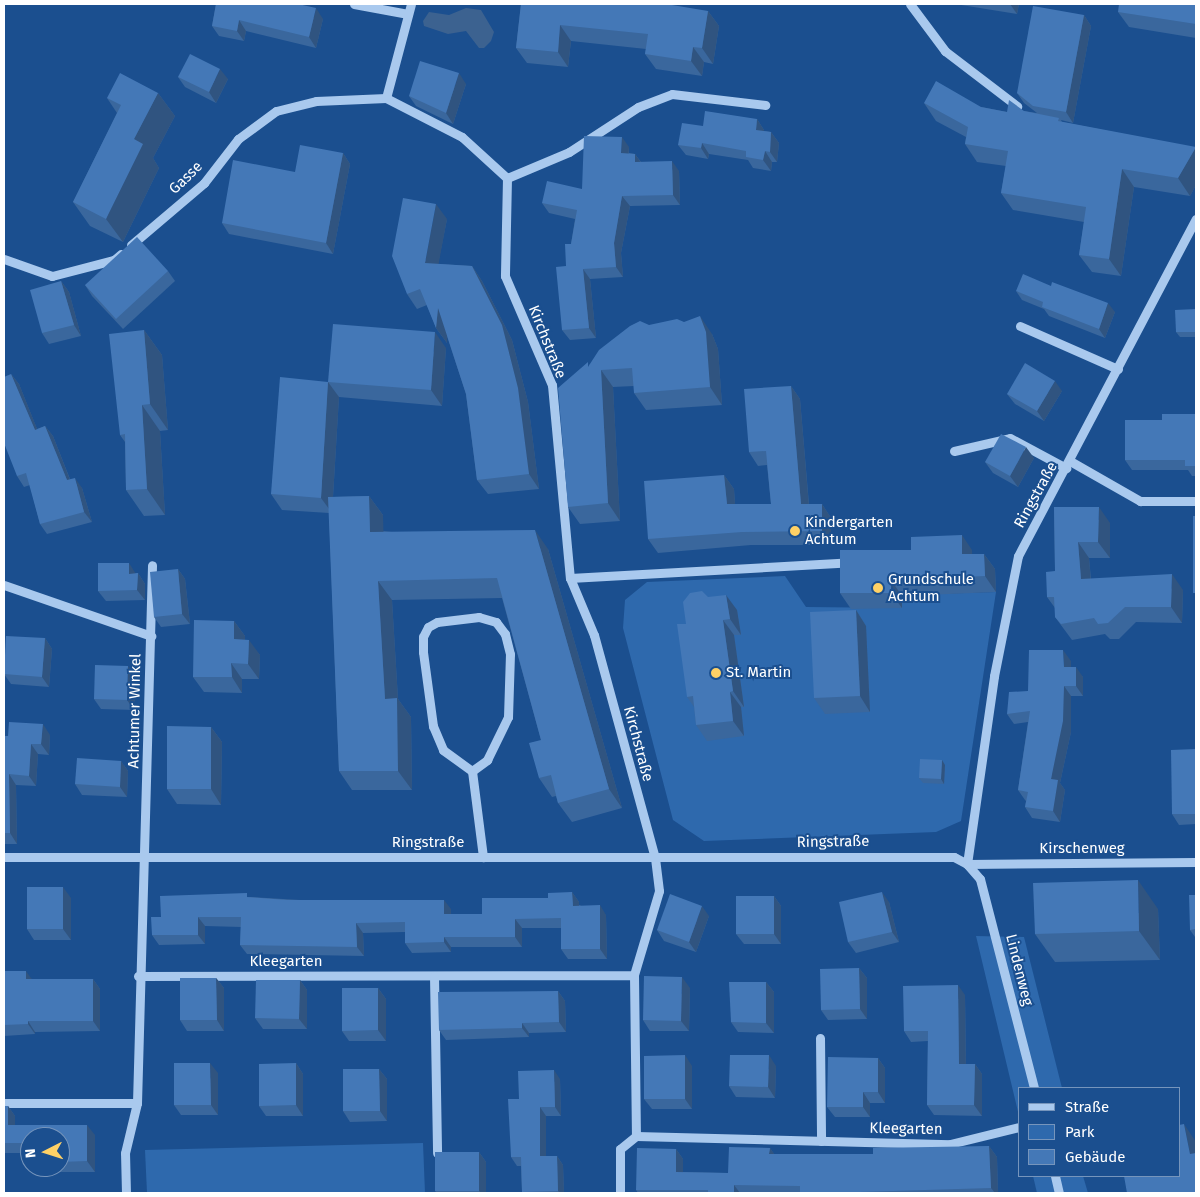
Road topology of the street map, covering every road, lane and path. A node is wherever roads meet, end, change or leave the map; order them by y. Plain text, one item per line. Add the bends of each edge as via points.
1 (354, 4) edge
2 (411, 4) edge
3 (910, 4) edge
4 (408, 14) junction
5 (386, 98) junction
6 (764, 105) dead end
7 (1022, 110) edge
8 (506, 178) junction
9 (1196, 219) edge
10 (4, 260) edge
11 (1020, 326) dead end
12 (1118, 369) junction
13 (954, 451) dead end
14 (1068, 465) junction
15 (1196, 501) edge
16 (842, 563) edge
17 (152, 565) dead end
18 (570, 578) junction
19 (4, 585) edge
20 (151, 636) junction
21 (472, 771) junction
22 (4, 857) edge
23 (146, 857) junction
24 (483, 857) junction
25 (654, 858) junction
26 (1196, 862) edge
27 (968, 864) junction
28 (634, 975) junction
29 (138, 976) junction
30 (434, 976) junction
31 (820, 1038) dead end
32 (1034, 1087) edge
33 (4, 1103) edge
34 (137, 1103) junction
35 (1018, 1127) edge
36 (636, 1136) junction
37 (821, 1141) junction
38 (437, 1153) edge
39 (1055, 1177) edge
40 (126, 1193) edge
41 (620, 1193) edge
42 (1059, 1193) edge

1 - 4 street
2 - 4 street
3 - 7 street via 945,51
4 - 5 street
5 - 8 street via 462,137
5 - 10 street, Gasse via 316,101 276,111 238,139 204,183 114,260 52,276
6 - 8 street via 672,94 638,108 569,152
8 - 18 street, Kirchstraße via 505,276 552,385
9 - 12 street, Ringstraße
11 - 12 street
12 - 14 street, Ringstraße
13 - 14 street via 1010,438
14 - 15 street via 1140,501
14 - 27 street, Ringstraße via 1016,565 994,676
16 - 18 street
17 - 20 street, Achtumer Winkel
18 - 25 street, Kirchstraße via 594,635
19 - 20 street
20 - 23 street, Achtumer Winkel
21 - 21 street via 442,750 432,726 423,637 428,627 437,622 479,617 496,622 505,634 510,654 508,717 487,760
21 - 24 street
22 - 23 street, Ringstraße
23 - 24 street, Ringstraße
23 - 29 street
24 - 25 street, Ringstraße
25 - 27 street, Ringstraße via 938,855
25 - 28 street, Kirchstraße via 659,891
26 - 27 street, Kirschenweg
27 - 32 street, Lindenweg via 980,879 987,898
28 - 30 street, Kleegarten
28 - 36 street
29 - 30 street, Kleegarten
29 - 34 street
30 - 38 street
31 - 37 street
33 - 34 street
34 - 40 street via 125,1153
35 - 37 street, Kleegarten via 950,1144
36 - 37 street, Kleegarten
36 - 41 street via 620,1149
39 - 42 street

